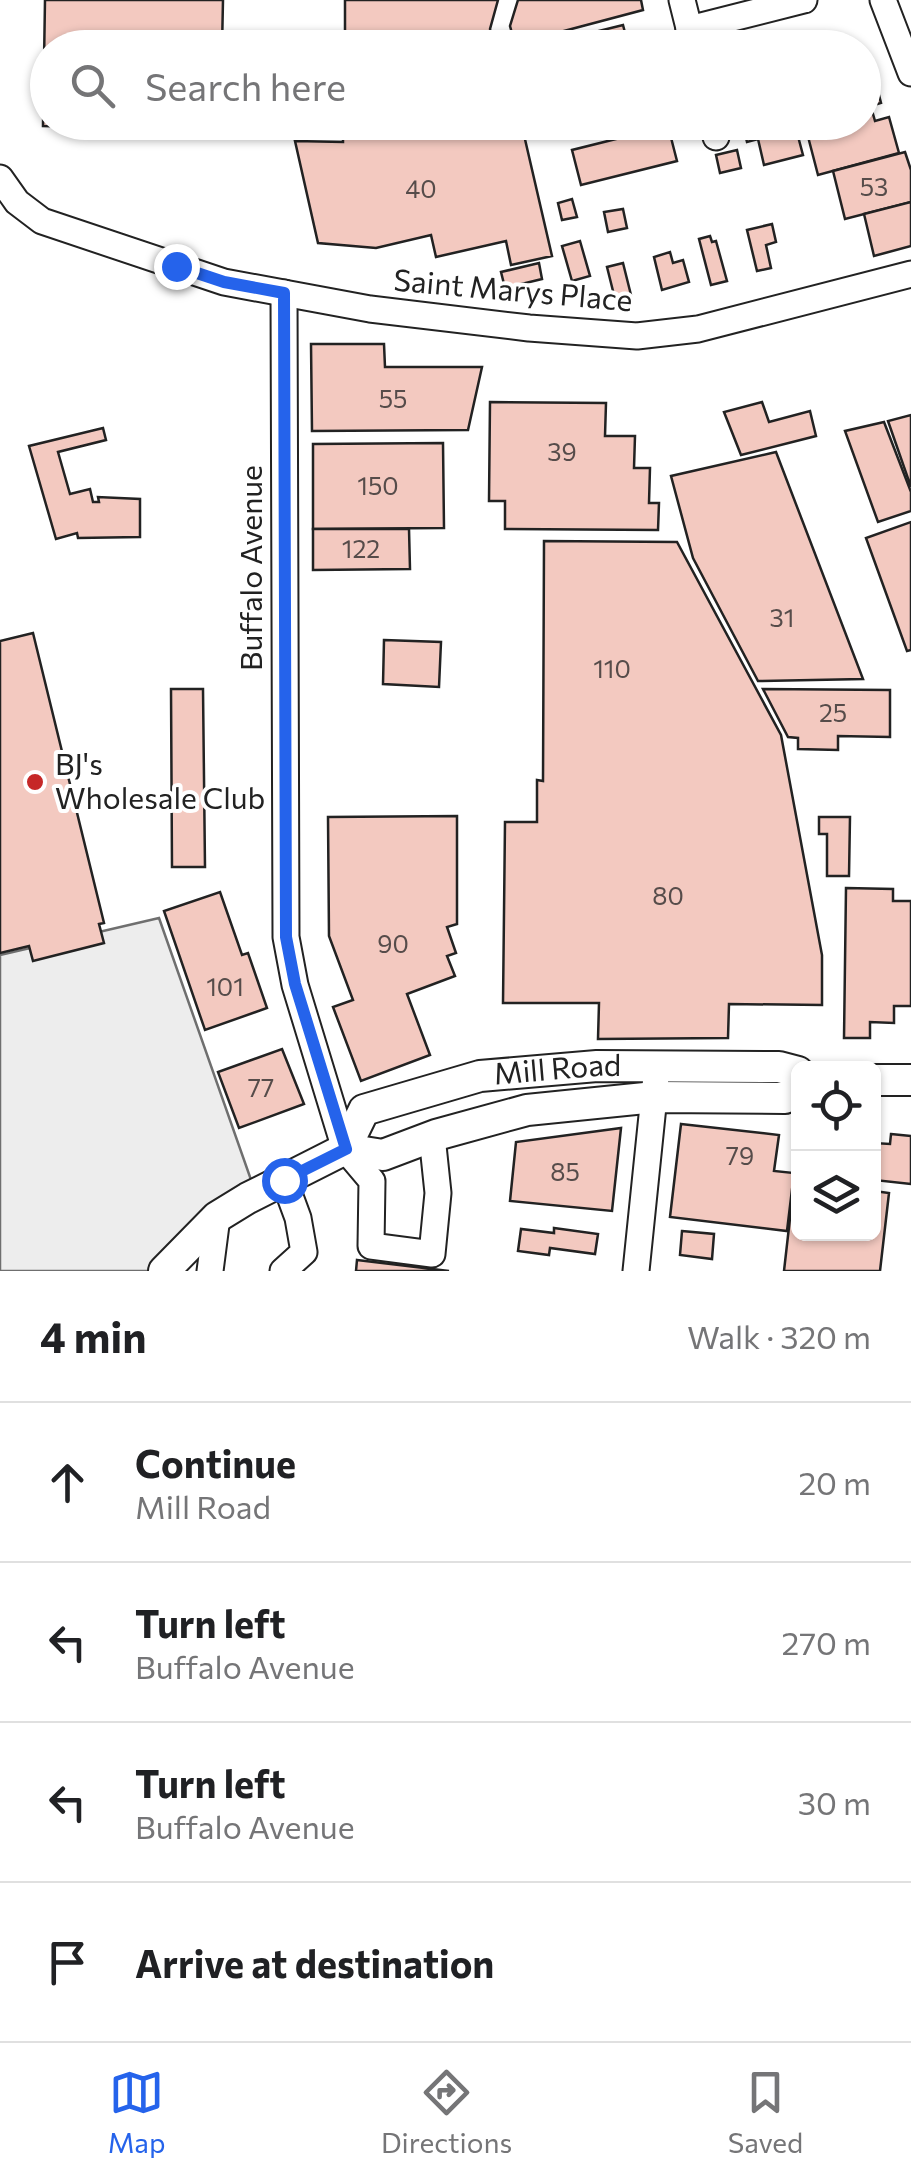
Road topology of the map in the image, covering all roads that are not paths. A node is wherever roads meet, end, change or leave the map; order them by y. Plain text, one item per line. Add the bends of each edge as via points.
1 (682, 0) edge
2 (804, 0) edge
3 (883, 0) edge
4 (690, 30) edge
5 (716, 30) edge
6 (911, 73) edge
7 (0, 178) edge
8 (8, 204) edge
9 (911, 274) edge
10 (284, 293) junction
11 (791, 1070) edge
12 (881, 1080) edge
13 (911, 1080) edge
14 (656, 1082) junction
15 (791, 1095) edge
16 (432, 1136) junction
17 (346, 1149) junction
18 (284, 1180) junction
19 (217, 1218) junction
20 (164, 1271) edge
21 (210, 1271) edge
22 (283, 1271) edge
23 (636, 1271) edge

1 - 4 street
2 - 5 street
3 - 6 street
7 - 8 street
8 - 10 street via 224,282
9 - 10 street, Saint Marys Place via 698,329 637,336 370,310
10 - 17 street, Buffalo Avenue via 286,937
11 - 14 main road, Mill Road
12 - 13 main road
14 - 15 main road, Mill Road
14 - 16 main road, Mill Road
14 - 17 main road, Mill Road via 597,1066 480,1076 364,1110
14 - 23 street
16 - 17 main road, Mill Road via 382,1155
16 - 17 street, Buffalo Avenue via 438,1193 432,1254 371,1246 372,1181
17 - 18 main road, Mill Road
18 - 19 main road, Mill Road
18 - 22 street via 304,1252
19 - 20 main road, Mill Road
19 - 21 street

